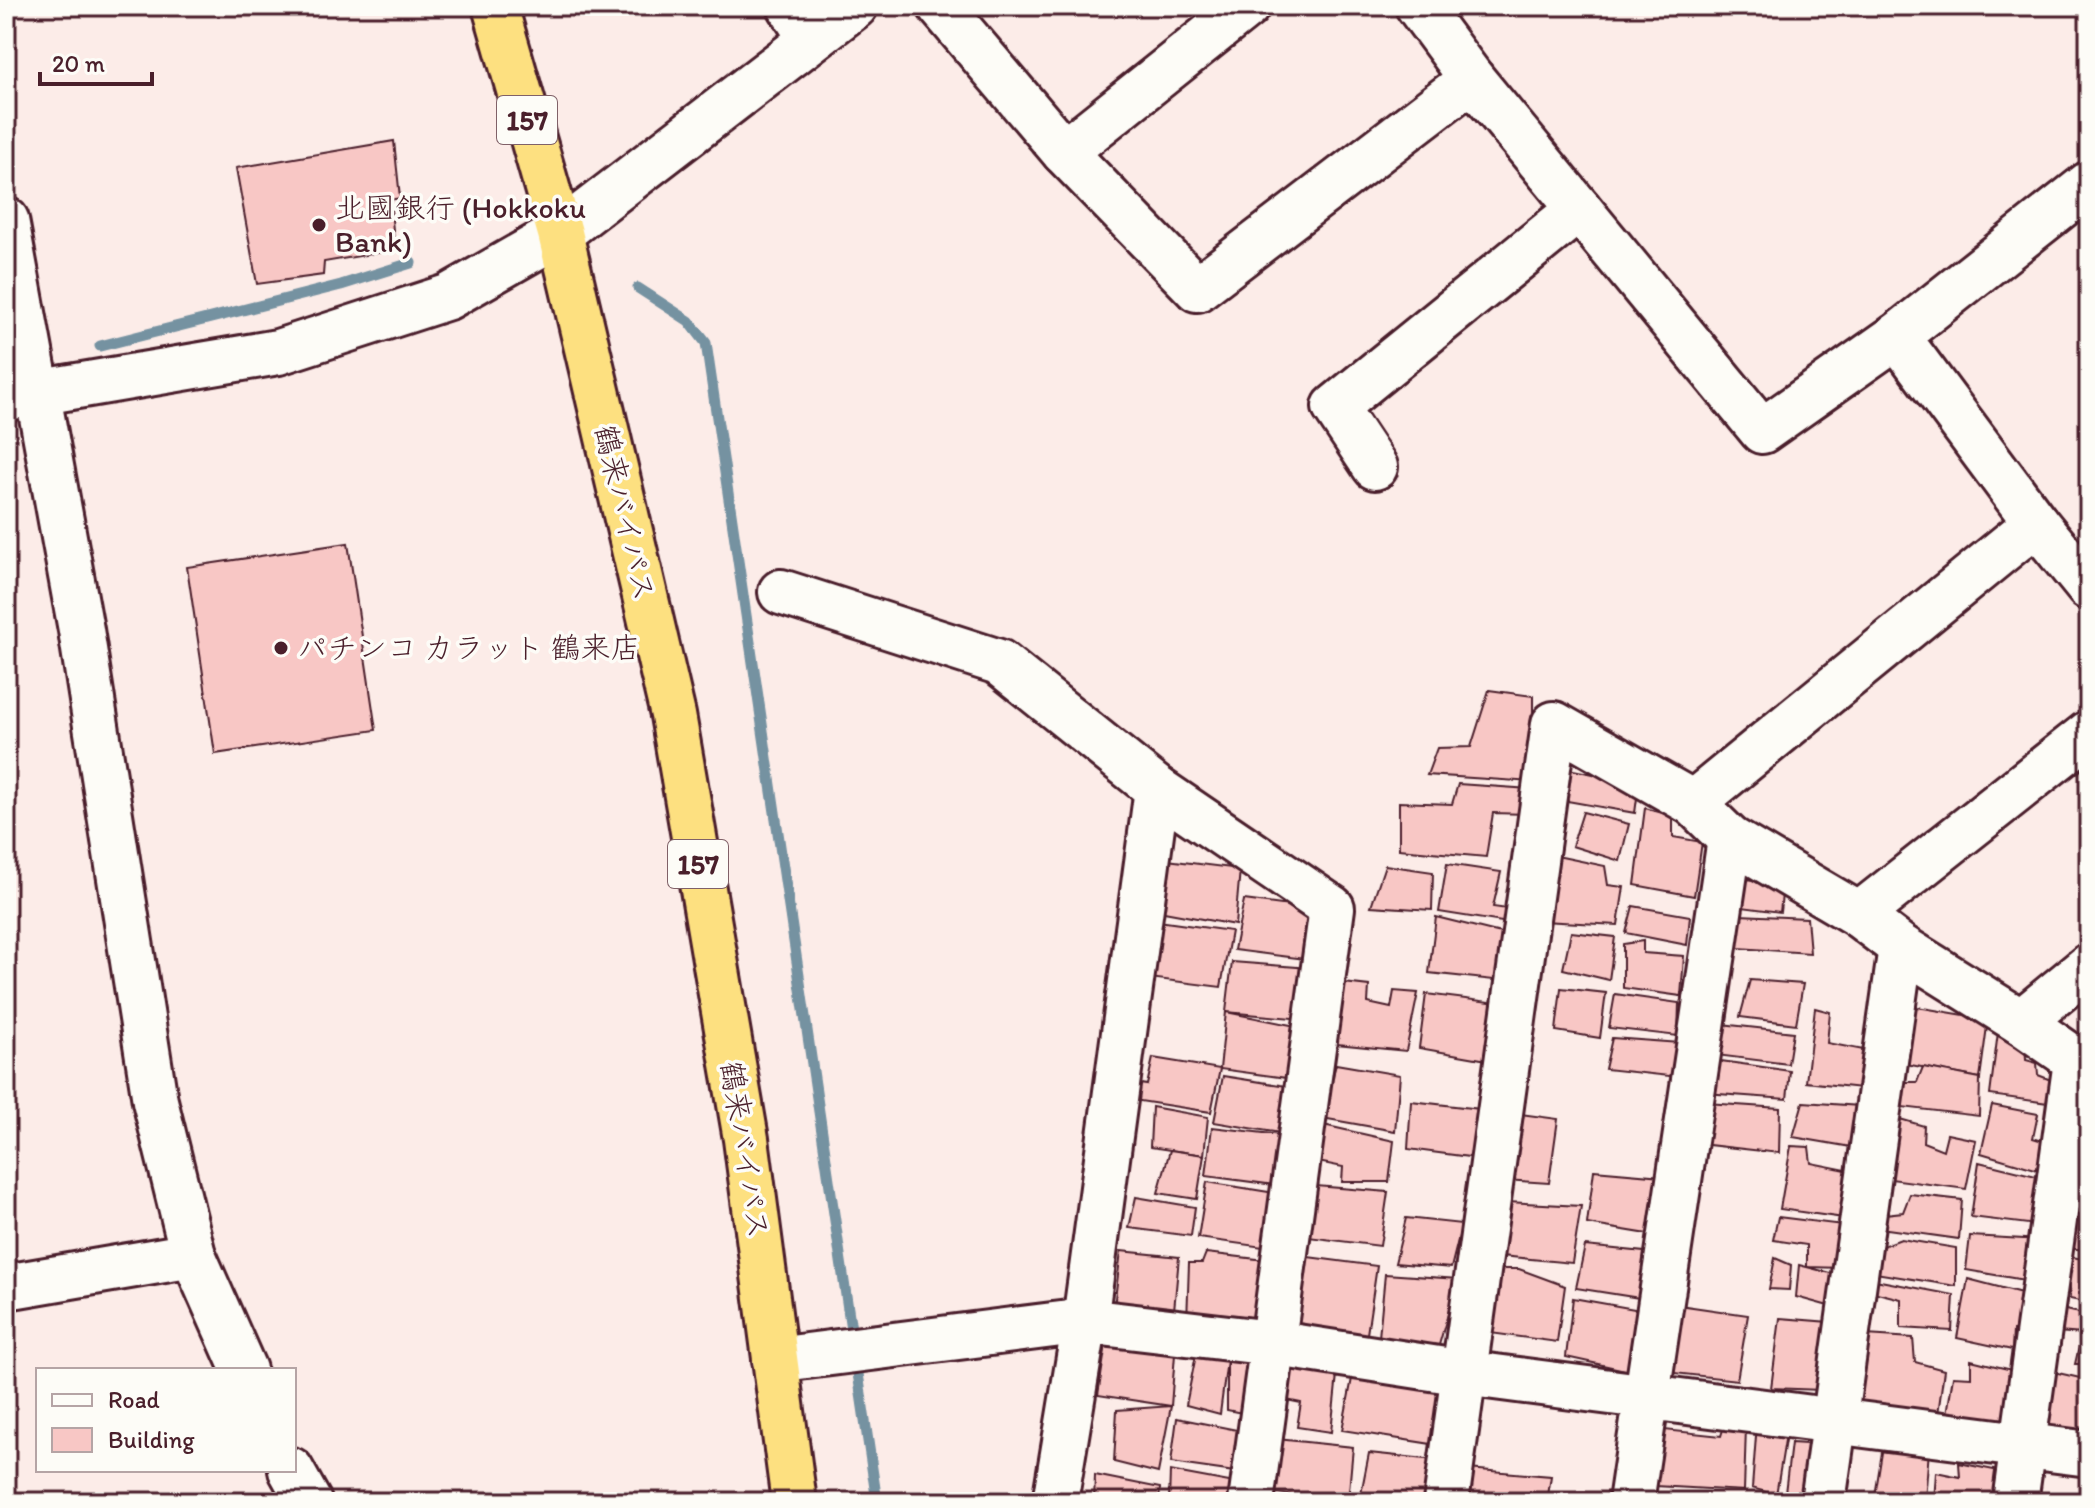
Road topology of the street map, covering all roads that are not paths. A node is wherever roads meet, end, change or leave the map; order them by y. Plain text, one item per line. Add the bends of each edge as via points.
1 (495, 6) edge
2 (855, 6) edge
3 (940, 6) edge
4 (1247, 6) edge
5 (1418, 6) edge
6 (800, 22) edge
7 (1472, 79) junction
8 (1064, 152) junction
9 (2089, 184) edge
10 (1579, 209) junction
11 (6, 220) edge
12 (560, 233) junction
13 (1897, 336) junction
14 (22, 395) edge
15 (1375, 467) dead end
16 (2036, 523) junction
17 (2089, 588) edge
18 (781, 592) dead end
19 (2089, 733) edge
20 (1157, 789) junction
21 (1693, 803) junction
22 (1730, 839) junction
23 (1859, 915) junction
24 (1901, 947) junction
25 (2089, 966) edge
26 (2021, 1022) junction
27 (2082, 1065) edge
28 (193, 1255) junction
29 (6, 1287) edge
30 (1085, 1321) junction
31 (1271, 1343) junction
32 (775, 1360) junction
33 (243, 1368) edge
34 (1464, 1373) junction
35 (1645, 1396) junction
36 (1834, 1419) junction
37 (2023, 1445) junction
38 (2089, 1454) edge
39 (292, 1472) edge
40 (309, 1502) edge
41 (794, 1502) edge
42 (1055, 1502) edge
43 (1251, 1502) edge
44 (1446, 1502) edge
45 (1631, 1502) edge
46 (1823, 1502) edge
47 (2015, 1502) edge

1 - 12 highway, 鶴来バイパス / 157
2 - 6 street
3 - 8 street
4 - 8 street
5 - 7 street
6 - 12 street
7 - 8 street via 1197,289
7 - 10 street
9 - 13 street
10 - 13 street via 1762,431
10 - 15 street via 1335,407
11 - 14 street
12 - 14 street via 448,297 278,352
12 - 32 highway, 鶴来バイパス / 157 via 673,715 746,1139
13 - 16 street
14 - 28 street via 84,645 155,1101
16 - 17 street
16 - 21 street
18 - 20 street via 999,662
19 - 23 street
20 - 30 street
20 - 31 street via 1332,908
21 - 22 street
21 - 34 street via 1554,724
22 - 23 street
22 - 35 street
23 - 24 street
24 - 26 street
24 - 36 street
25 - 26 street
26 - 27 street
27 - 37 street
28 - 29 street
28 - 33 street
30 - 31 street
30 - 32 street
30 - 42 street
31 - 34 street
31 - 43 street
32 - 41 highway, 鶴来バイパス / 157
34 - 35 street
34 - 44 street
35 - 36 street
35 - 45 street
36 - 37 street
36 - 46 street
37 - 38 street
37 - 47 street
39 - 40 street

